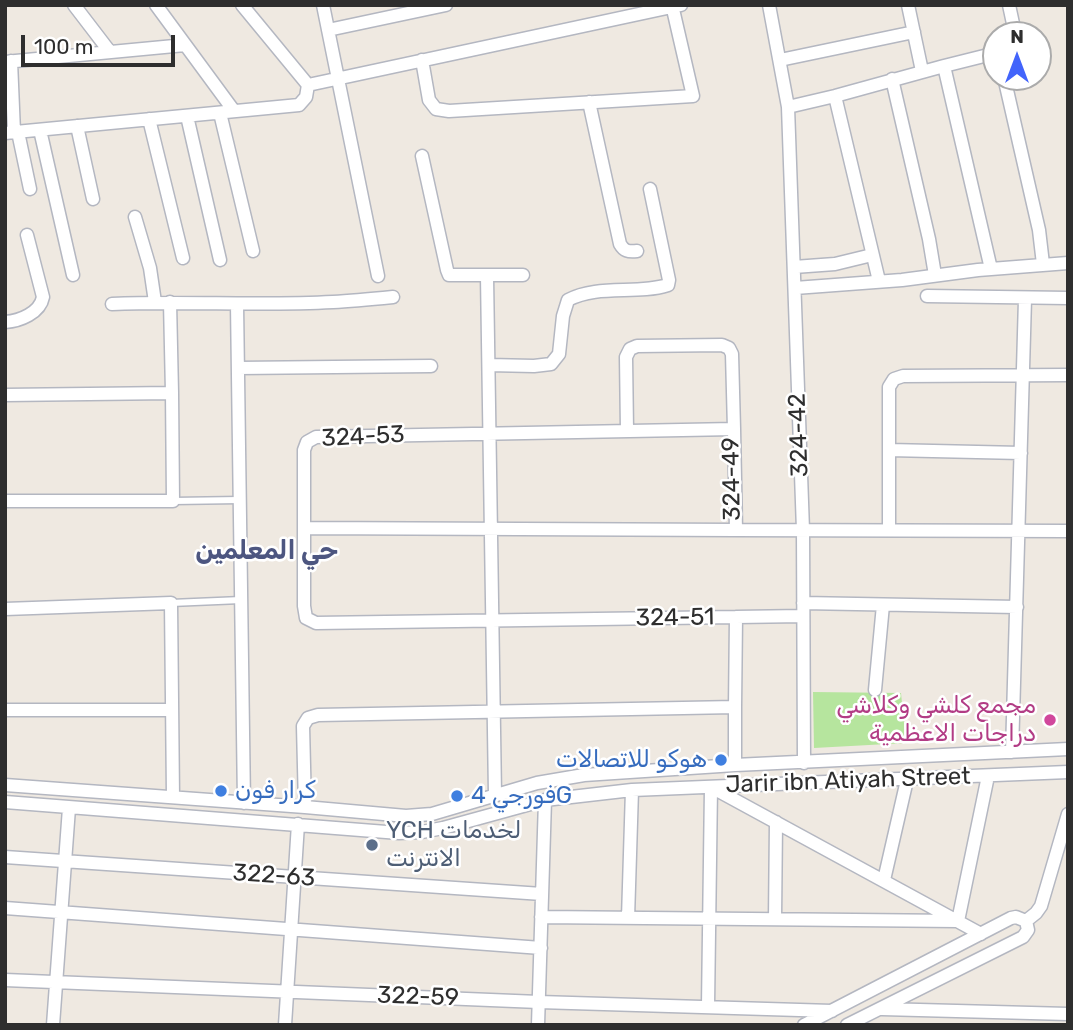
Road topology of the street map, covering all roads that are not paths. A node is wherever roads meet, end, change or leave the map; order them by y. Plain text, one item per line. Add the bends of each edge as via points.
1 (74, 5) edge
2 (156, 5) edge
3 (242, 5) edge
4 (323, 5) edge
5 (446, 5) edge
6 (769, 5) edge
7 (908, 5) edge
8 (675, 6) edge
9 (328, 30) junction
10 (914, 32) junction
11 (185, 45) junction
12 (110, 52) junction
13 (982, 56) edge
14 (422, 60) junction
15 (780, 60) junction
16 (8, 61) edge
17 (944, 66) junction
18 (922, 71) junction
19 (339, 78) junction
20 (892, 79) junction
21 (308, 85) junction
22 (1007, 91) edge
23 (835, 96) junction
24 (589, 102) junction
25 (788, 107) junction
26 (234, 111) junction
27 (220, 113) junction
28 (187, 116) junction
29 (149, 119) junction
30 (77, 126) junction
31 (40, 130) junction
32 (13, 132) edge
33 (422, 156) dead end
34 (650, 188) dead end
35 (30, 189) dead end
36 (93, 199) dead end
37 (135, 217) dead end
38 (27, 235) dead end
39 (253, 251) dead end
40 (637, 251) dead end
41 (872, 255) junction
42 (183, 258) dead end
43 (220, 260) dead end
44 (1068, 263) edge
45 (1044, 264) junction
46 (794, 267) junction
47 (991, 269) junction
48 (74, 275) dead end
49 (523, 275) dead end
50 (936, 275) junction
51 (378, 276) dead end
52 (487, 276) junction
53 (879, 281) junction
54 (794, 288) junction
55 (927, 296) dead end
56 (393, 297) dead end
57 (1068, 298) edge
58 (1025, 299) junction
59 (155, 302) junction
60 (170, 302) junction
61 (112, 304) dead end
62 (237, 304) junction
63 (5, 321) edge
64 (489, 365) junction
65 (431, 366) dead end
66 (238, 368) junction
67 (1023, 375) junction
68 (1068, 375) edge
69 (172, 393) junction
70 (5, 395) edge
71 (734, 429) junction
72 (627, 431) junction
73 (490, 433) junction
74 (889, 450) junction
75 (1021, 453) junction
76 (240, 500) junction
77 (5, 501) edge
78 (173, 501) junction
79 (304, 528) junction
80 (491, 529) junction
81 (736, 530) junction
82 (803, 530) junction
83 (889, 530) junction
84 (1018, 531) junction
85 (1068, 531) edge
86 (241, 600) junction
87 (171, 603) junction
88 (883, 604) junction
89 (1017, 607) junction
90 (5, 610) edge
91 (803, 610) junction
92 (736, 617) junction
93 (492, 620) junction
94 (875, 690) dead end
95 (735, 708) junction
96 (5, 710) edge
97 (172, 710) junction
98 (494, 711) junction
99 (1068, 749) edge
100 (1012, 752) junction
101 (804, 763) junction
102 (735, 765) junction
103 (664, 770) junction
104 (1068, 772) edge
105 (988, 776) junction
106 (907, 780) junction
107 (5, 785) edge
108 (710, 787) junction
109 (665, 789) junction
110 (632, 790) junction
111 (107, 793) junction
112 (495, 795) junction
113 (173, 797) junction
114 (545, 800) junction
115 (5, 802) edge
116 (244, 803) junction
117 (304, 807) junction
118 (69, 808) junction
119 (108, 810) junction
120 (375, 814) junction
121 (1068, 814) edge
122 (776, 822) junction
123 (298, 824) junction
124 (373, 831) junction
125 (5, 857) edge
126 (65, 861) junction
127 (294, 877) junction
128 (884, 880) junction
129 (542, 894) junction
130 (5, 908) edge
131 (61, 913) junction
132 (541, 916) junction
133 (628, 918) junction
134 (709, 918) junction
135 (775, 919) junction
136 (958, 921) junction
137 (1026, 921) junction
138 (291, 930) junction
139 (981, 934) junction
140 (541, 948) junction
141 (5, 979) edge
142 (56, 982) junction
143 (883, 985) junction
144 (287, 992) junction
145 (539, 1002) junction
146 (892, 1002) junction
147 (708, 1006) junction
148 (878, 1009) junction
149 (832, 1011) junction
150 (1068, 1014) edge
151 (53, 1025) edge
152 (285, 1025) edge
153 (538, 1025) edge
154 (804, 1025) edge
155 (847, 1025) edge

1 - 12 street
2 - 11 street
3 - 21 street
4 - 9 street
5 - 9 street
6 - 15 street, 324-42
7 - 10 street
8 - 14 street
8 - 24 street via 693,96
9 - 19 street
10 - 15 street
10 - 18 street
11 - 12 street
11 - 26 street
12 - 16 street
13 - 17 street
14 - 19 street
14 - 24 street via 429,100 436,109
15 - 25 street, 324-42
16 - 32 street
17 - 18 street
17 - 47 street
18 - 20 street
19 - 21 street
19 - 51 street
20 - 23 street
20 - 50 street
21 - 26 street via 299,105
22 - 45 street
23 - 25 street
23 - 41 street
24 - 40 street via 620,244 624,250
25 - 46 street, 324-42
26 - 27 street
27 - 28 street
27 - 39 street
28 - 29 street
28 - 43 street
29 - 30 street
29 - 42 street
30 - 31 street
30 - 36 street
31 - 32 street
31 - 48 street
32 - 35 street
33 - 52 street via 449,275
34 - 64 street via 667,285 581,293 568,300 559,354 551,364
37 - 59 street
38 - 63 street via 43,297 34,312
41 - 46 street
41 - 53 street
44 - 45 street
45 - 47 street
46 - 54 street, 324-42
47 - 50 street
49 - 52 street
50 - 53 street
52 - 64 street
53 - 54 street
54 - 82 street, 324-42
55 - 58 street
56 - 62 street
57 - 58 street
58 - 67 street
59 - 60 street
59 - 61 street
60 - 62 street
60 - 69 street
62 - 66 street
64 - 73 street
65 - 66 street
66 - 76 street
67 - 68 street
67 - 74 street via 894,379 889,387
67 - 75 street
69 - 70 street
69 - 78 street
71 - 72 street, 324-49
71 - 72 street via 733,354 729,348 637,346 626,356
71 - 81 street, 324-49
72 - 73 street, 324-49
73 - 79 street, 324-53 via 316,437 304,450
73 - 80 street
74 - 75 street
74 - 83 street
75 - 84 street
76 - 78 lane
76 - 86 street
77 - 78 street
79 - 80 street, 324-49
79 - 93 street, 324-53 via 306,618 316,622
80 - 81 street, 324-49
80 - 93 street
81 - 82 street
82 - 83 street
82 - 91 street, 324-42
83 - 84 street
84 - 85 street
84 - 89 street
86 - 87 lane
86 - 116 street
87 - 90 street
87 - 97 street
88 - 89 street
88 - 91 street
88 - 94 street
89 - 100 street
91 - 92 street
91 - 101 street, 324-42
92 - 93 street, 324-51
92 - 95 street, 324-51
93 - 98 street
95 - 98 street
95 - 102 street, 324-51
96 - 97 street
97 - 113 street
98 - 112 street
98 - 117 street via 308,718 303,726
99 - 100 street, Jarir ibn Atiyah Street
100 - 101 street, Jarir ibn Atiyah Street
101 - 102 street, Jarir ibn Atiyah Street
102 - 103 street, Jarir ibn Atiyah Street
103 - 109 street
103 - 112 street, Jarir ibn Atiyah Street via 584,775
104 - 105 street, Jarir ibn Atiyah Street
105 - 106 street, Jarir ibn Atiyah Street
105 - 136 street
106 - 108 street, Jarir ibn Atiyah Street
106 - 128 street
107 - 111 street, Jarir ibn Atiyah Street
108 - 109 street, Jarir ibn Atiyah Street
108 - 122 street
108 - 134 street
109 - 110 street, Jarir ibn Atiyah Street
110 - 114 street, Jarir ibn Atiyah Street
110 - 133 street
111 - 113 street, Jarir ibn Atiyah Street
111 - 119 street
112 - 120 street, Jarir ibn Atiyah Street via 432,814
113 - 116 street, Jarir ibn Atiyah Street
114 - 124 street, Jarir ibn Atiyah Street via 422,832
114 - 129 street
115 - 118 street, Jarir ibn Atiyah Street
116 - 117 street, Jarir ibn Atiyah Street
117 - 120 street, Jarir ibn Atiyah Street
118 - 119 street, Jarir ibn Atiyah Street
118 - 126 street
119 - 123 street, Jarir ibn Atiyah Street
120 - 124 street
121 - 137 street via 1041,906
122 - 128 street
122 - 135 street
123 - 124 street, Jarir ibn Atiyah Street
123 - 127 street
125 - 126 street, 322-63
126 - 127 street, 322-63
126 - 131 street
127 - 129 street, 322-63
127 - 138 street
128 - 136 street
129 - 132 street
130 - 131 street
131 - 138 street
131 - 142 street
132 - 133 street
132 - 140 street
133 - 134 street
134 - 135 street
134 - 147 street
135 - 136 street
136 - 139 street
137 - 139 street via 1016,917
137 - 146 street via 1028,930 1023,937
138 - 140 street
138 - 144 street
139 - 143 street
140 - 145 street
141 - 142 street, 322-59
142 - 144 street, 322-59
142 - 151 street
143 - 146 street
143 - 149 street
144 - 145 street, 322-59
144 - 152 street
145 - 147 street, 322-59
145 - 153 street
146 - 148 street
147 - 149 street, 322-59
148 - 150 street
148 - 155 street
149 - 154 street

